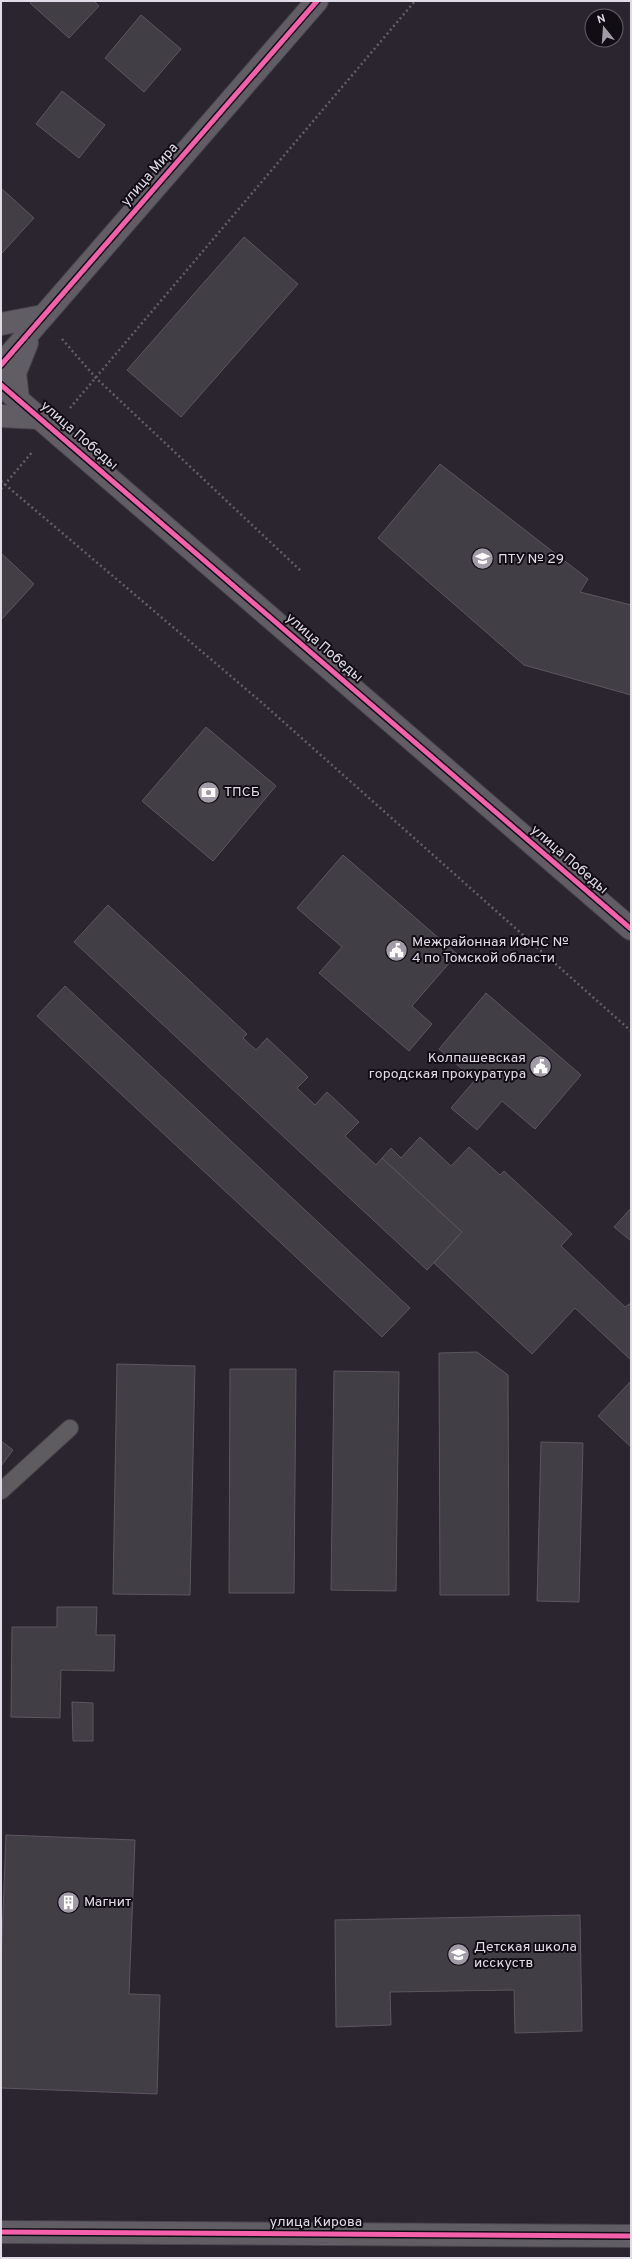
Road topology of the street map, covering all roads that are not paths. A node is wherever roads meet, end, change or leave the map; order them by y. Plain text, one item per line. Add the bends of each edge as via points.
1 (318, 1) edge
2 (38, 322) junction
3 (1, 324) edge
4 (1, 365) edge
5 (1, 385) edge
6 (18, 399) junction
7 (1, 416) edge
8 (46, 424) junction
9 (631, 929) edge
10 (70, 1428) dead end
11 (1, 1491) edge
12 (1, 2232) edge
13 (631, 2236) edge

1 - 2 street, улица Мира
2 - 3 street
2 - 4 street, улица Мира
2 - 6 street via 15,374
5 - 6 street, улица Победы
6 - 8 street, улица Победы
7 - 8 street
8 - 9 street, улица Победы
10 - 11 lane
12 - 13 street, улица Кирова

